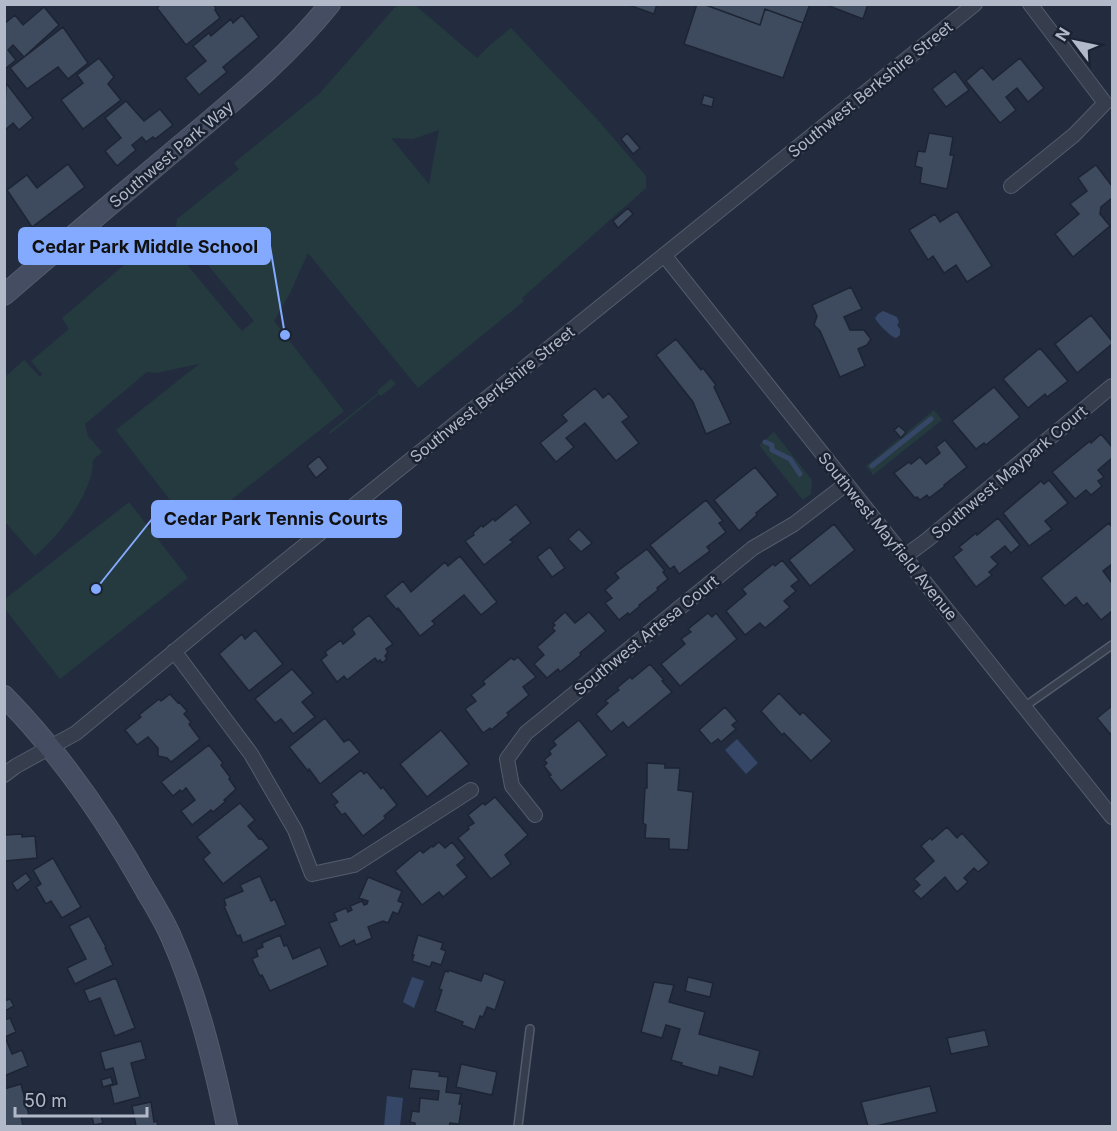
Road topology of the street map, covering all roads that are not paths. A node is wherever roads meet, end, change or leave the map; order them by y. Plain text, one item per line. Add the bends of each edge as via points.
1 (330, 4) edge
2 (975, 4) edge
3 (1030, 4) edge
4 (1011, 186) dead end
5 (664, 255) junction
6 (4, 295) edge
7 (1113, 386) edge
8 (846, 484) junction
9 (904, 558) junction
10 (1113, 645) edge
11 (174, 651) junction
12 (4, 696) edge
13 (1024, 707) junction
14 (50, 747) junction
15 (4, 775) edge
16 (471, 790) dead end
17 (535, 815) dead end
18 (1113, 817) edge
19 (530, 1029) dead end
20 (227, 1126) edge
21 (518, 1126) edge

1 - 6 main road, Southwest Park Way via 242,94
2 - 5 street, Southwest Berkshire Street
3 - 4 street via 1105,103 1074,135
5 - 8 street, Southwest Mayfield Avenue
5 - 11 street, Southwest Berkshire Street
7 - 9 street, Southwest Maypark Court
8 - 9 street, Southwest Mayfield Avenue
8 - 17 street, Southwest Artesa Court via 794,524 753,548 526,733 507,759 512,786
9 - 13 street, Southwest Mayfield Avenue
10 - 13 lane
11 - 14 street, Southwest Berkshire Street via 76,733
11 - 16 street via 250,754 295,830 312,874 354,865
12 - 14 main road
13 - 18 street, Southwest Mayfield Avenue
14 - 15 street, Southwest Berkshire Street
14 - 20 main road via 124,851 172,938 209,1046
19 - 21 lane

